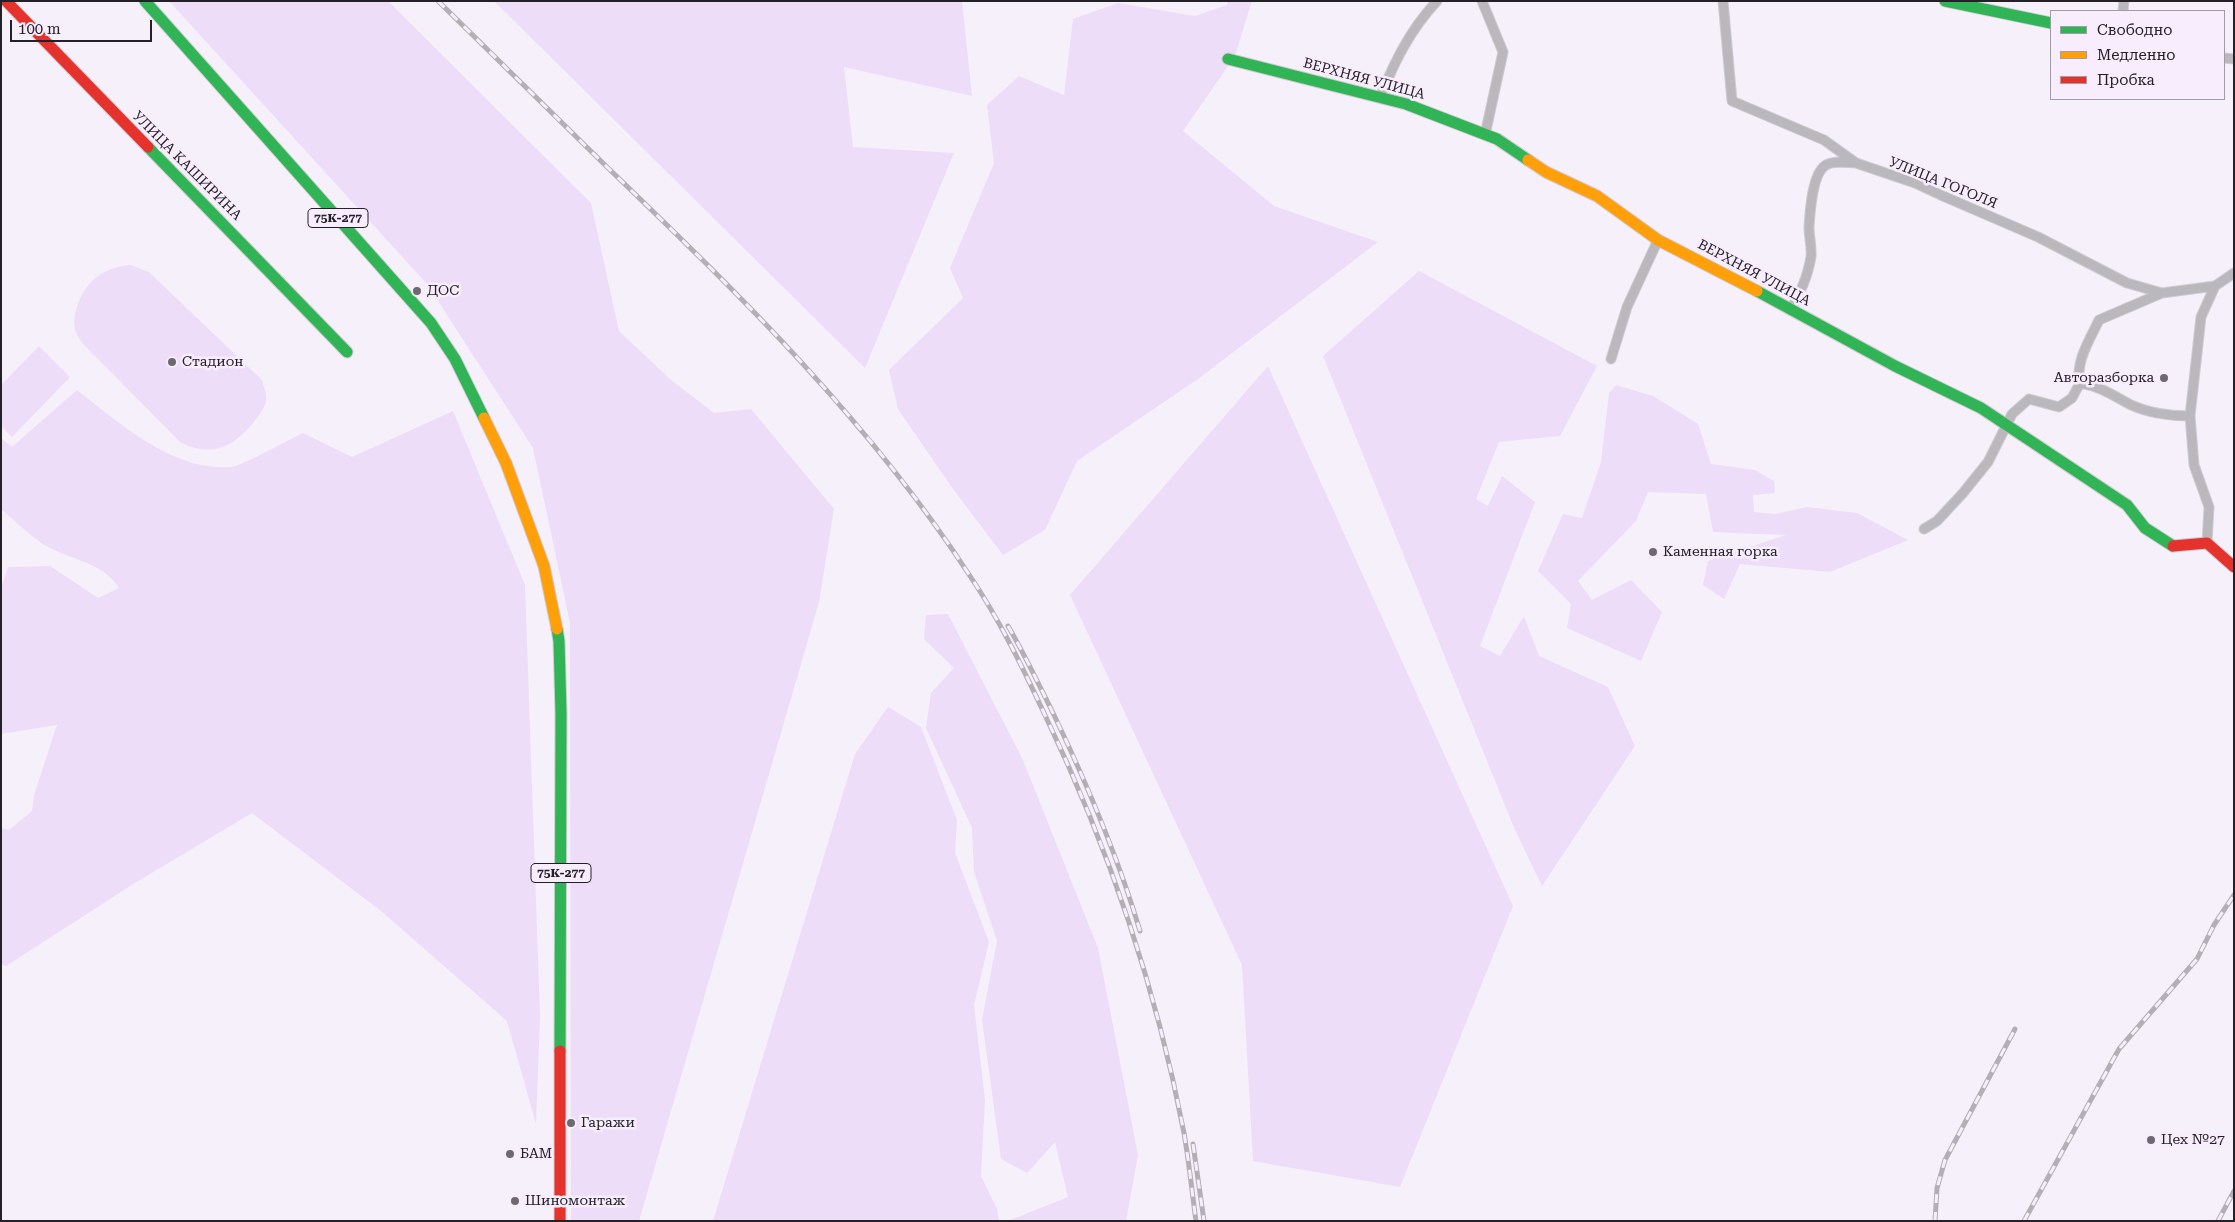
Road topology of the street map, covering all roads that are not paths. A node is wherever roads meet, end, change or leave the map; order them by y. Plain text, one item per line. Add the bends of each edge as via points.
1 (6, 1) edge
2 (145, 1) edge
3 (1437, 1) edge
4 (1482, 1) edge
5 (1723, 1) edge
6 (1945, 1) edge
7 (2050, 22) edge
8 (1228, 59) dead end
9 (1380, 97) junction
10 (1485, 135) junction
11 (1856, 163) junction
12 (1658, 240) junction
13 (2234, 273) edge
14 (2215, 286) junction
15 (2162, 293) junction
16 (1790, 310) junction
17 (347, 352) dead end
18 (1612, 359) dead end
19 (2080, 383) junction
20 (2190, 416) junction
21 (2007, 427) junction
22 (1924, 528) dead end
23 (2207, 543) junction
24 (2234, 567) edge
25 (560, 1221) edge

1 - 17 street, УЛИЦА КАШИРИНА
2 - 25 street, 75К-277 via 431,323 456,359 506,463 544,566 559,641 561,713
3 - 9 street via 1418,21
4 - 10 street via 1503,52
5 - 11 street, УЛИЦА ГОГОЛЯ via 1732,101 1824,140
6 - 7 street
8 - 9 street, ВЕРХНЯЯ УЛИЦА
9 - 10 street, ВЕРХНЯЯ УЛИЦА
10 - 12 street, ВЕРХНЯЯ УЛИЦА via 1497,139 1546,172 1596,196
11 - 15 street, УЛИЦА ГОГОЛЯ via 1915,183 2038,237 2128,283
11 - 16 street via 1825,165 1818,176 1809,226 1811,255 1805,285
12 - 16 street, ВЕРХНЯЯ УЛИЦА
12 - 18 street via 1627,307
13 - 14 street
14 - 15 street, УЛИЦА ГОГОЛЯ
14 - 20 street via 2201,317
15 - 19 street via 2099,320 2081,359
16 - 21 street, ВЕРХНЯЯ УЛИЦА via 1981,408
19 - 20 street via 2105,390 2151,412
19 - 21 street via 2072,398 2059,407 2029,399 2012,414
20 - 23 street via 2194,465 2209,507
21 - 22 street via 1988,462 1963,493 1937,521
21 - 23 street, ВЕРХНЯЯ УЛИЦА via 2127,506 2145,528 2171,546
23 - 24 street

